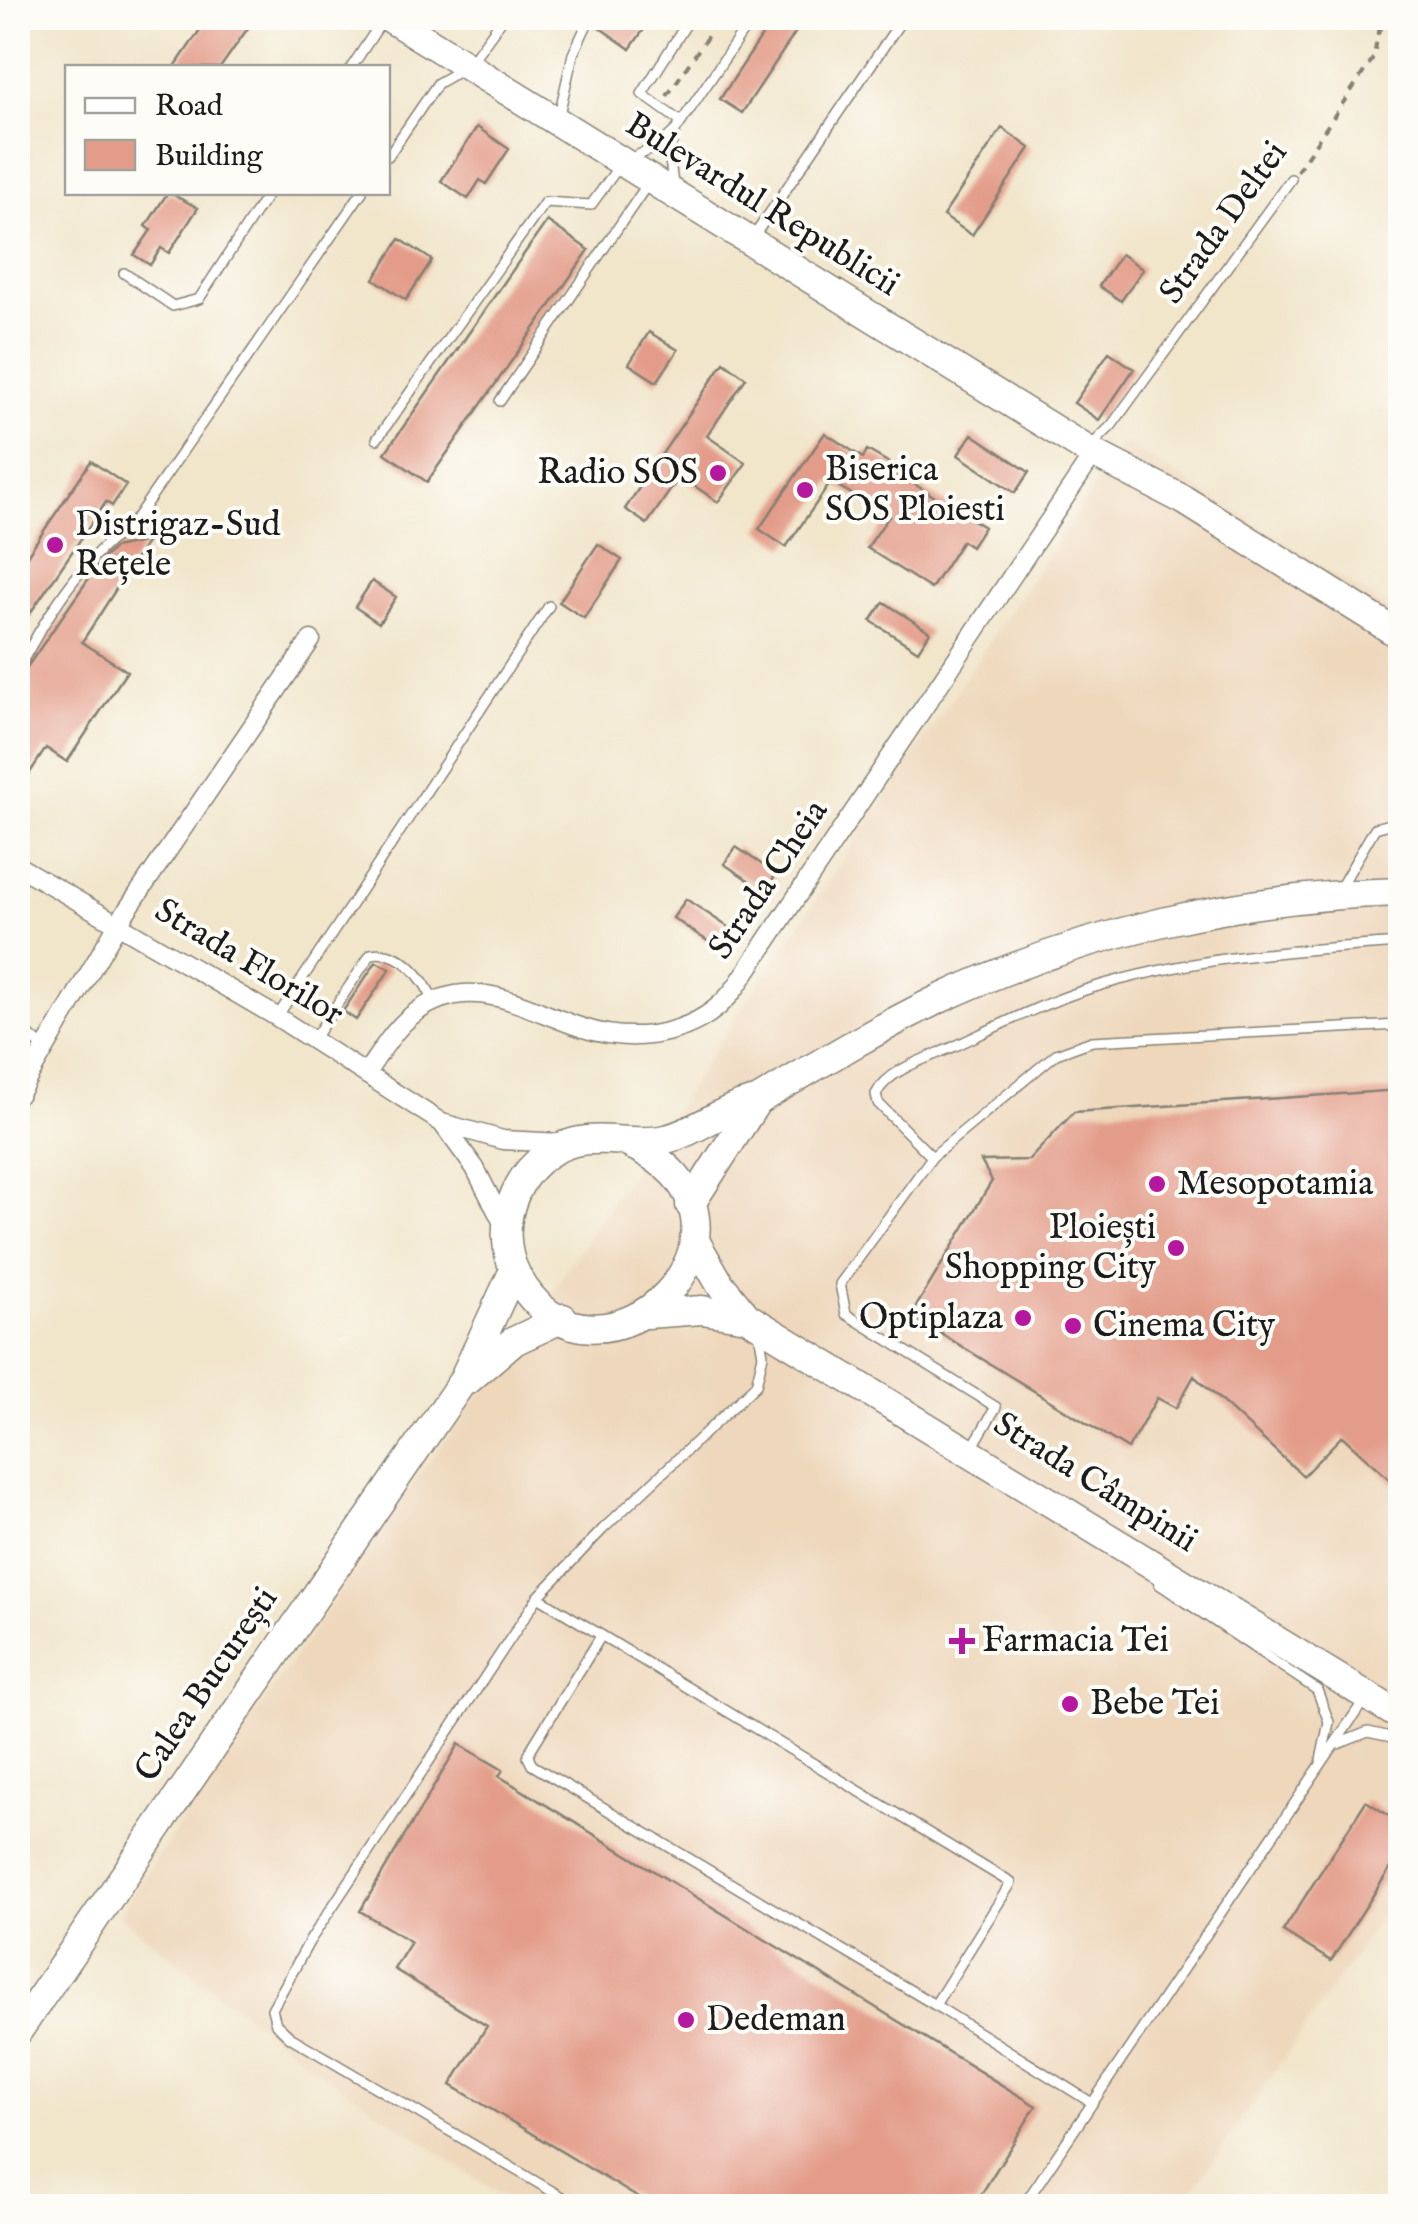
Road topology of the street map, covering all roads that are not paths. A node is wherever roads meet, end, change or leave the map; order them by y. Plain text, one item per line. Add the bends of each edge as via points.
1 (387, 18) edge
2 (503, 18) edge
3 (590, 18) edge
4 (690, 18) edge
5 (752, 18) edge
6 (903, 18) edge
7 (353, 65) edge
8 (468, 66) junction
9 (558, 122) junction
10 (678, 126) junction
11 (390, 153) edge
12 (622, 162) junction
13 (1291, 179) road end
14 (650, 180) junction
15 (267, 195) edge
16 (360, 195) edge
17 (676, 196) junction
18 (750, 242) junction
19 (124, 273) dead end
20 (500, 401) dead end
21 (377, 438) dead end
22 (1091, 452) junction
23 (549, 606) dead end
24 (1399, 637) edge
25 (311, 640) dead end
26 (18, 669) edge
27 (1399, 818) edge
28 (18, 866) edge
29 (1400, 892) edge
30 (1347, 894) junction
31 (1400, 901) edge
32 (119, 922) junction
33 (1400, 943) edge
34 (434, 1002) junction
35 (277, 1018) junction
36 (18, 1024) edge
37 (1400, 1024) edge
38 (314, 1040) junction
39 (45, 1050) junction
40 (366, 1073) junction
41 (18, 1095) edge
42 (757, 1101) junction
43 (442, 1123) junction
44 (576, 1142) junction
45 (628, 1143) junction
46 (932, 1156) junction
47 (690, 1205) junction
48 (506, 1230) junction
49 (694, 1239) junction
50 (514, 1270) junction
51 (647, 1314) junction
52 (563, 1318) junction
53 (753, 1320) junction
54 (462, 1382) junction
55 (971, 1450) junction
56 (1124, 1544) junction
57 (538, 1598) junction
58 (601, 1636) junction
59 (1368, 1696) junction
60 (1400, 1716) edge
61 (1400, 1739) edge
62 (1332, 1749) junction
63 (1318, 1769) junction
64 (935, 2006) junction
65 (18, 2031) edge
66 (1092, 2102) junction
67 (577, 2206) edge
68 (1023, 2206) edge

1 - 7 lane
1 - 8 main road, Bulevardul Republicii
2 - 8 lane
3 - 9 lane via 568,68
4 - 10 lane via 643,87 644,99
5 - 10 lane
6 - 18 lane
8 - 9 main road, Bulevardul Republicii
8 - 11 lane via 438,83
9 - 12 main road, Bulevardul Republicii
10 - 12 lane via 659,146
10 - 17 lane via 669,166
12 - 14 main road, Bulevardul Republicii
12 - 21 lane via 590,205 545,202
13 - 22 lane, Strada Deltei
14 - 17 main road, Bulevardul Republicii
14 - 20 lane
15 - 19 lane via 199,300 173,306
16 - 26 lane via 132,523 84,567
17 - 18 main road, Bulevardul Republicii
18 - 22 main road, Bulevardul Republicii
22 - 24 main road, Bulevardul Republicii via 1175,513
22 - 34 street, Strada Cheia via 712,1015 675,1031 611,1034 509,997 481,992
23 - 35 lane
25 - 32 street
27 - 30 lane via 1375,828
28 - 32 street, Strada Florilor
29 - 30 main road
30 - 31 lane
30 - 42 main road via 1214,910 1053,954 936,1001
32 - 35 street, Strada Florilor
32 - 39 street
33 - 46 lane via 1196,962 1037,1008 880,1086 878,1104
34 - 38 lane via 419,974 393,956 371,954
34 - 40 street, Strada Cheia via 400,1027
35 - 38 street, Strada Florilor
36 - 39 lane
37 - 46 lane via 1092,1041 1056,1054
38 - 40 street, Strada Florilor
39 - 41 street
40 - 43 street, Strada Florilor
42 - 45 main road via 680,1136
42 - 47 main road
43 - 44 street via 502,1140
43 - 48 street via 482,1180
44 - 45 main road
44 - 48 main road via 526,1174
45 - 47 main road via 667,1166
46 - 55 lane via 840,1284 846,1314 996,1406
47 - 49 main road
48 - 50 main road
49 - 51 main road via 674,1290
49 - 53 main road via 720,1284
50 - 52 main road via 534,1299
50 - 54 main road
51 - 52 main road via 606,1326
51 - 53 main road via 702,1310
52 - 54 main road via 512,1342
53 - 55 main road, Strada Câmpinii
53 - 57 lane via 763,1355 756,1385
54 - 65 main road, Calea București
55 - 56 main road, Strada Câmpinii
56 - 59 main road, Strada Câmpinii
56 - 63 lane via 1151,1578 1317,1690 1330,1722
57 - 58 lane
57 - 67 lane via 309,1942 272,2009 290,2037
58 - 64 lane via 531,1748 532,1765
58 - 64 lane via 1012,1884
59 - 60 main road, Strada Câmpinii
59 - 62 lane
61 - 62 lane via 1368,1732
62 - 63 lane
63 - 66 lane
64 - 66 lane
66 - 68 lane

